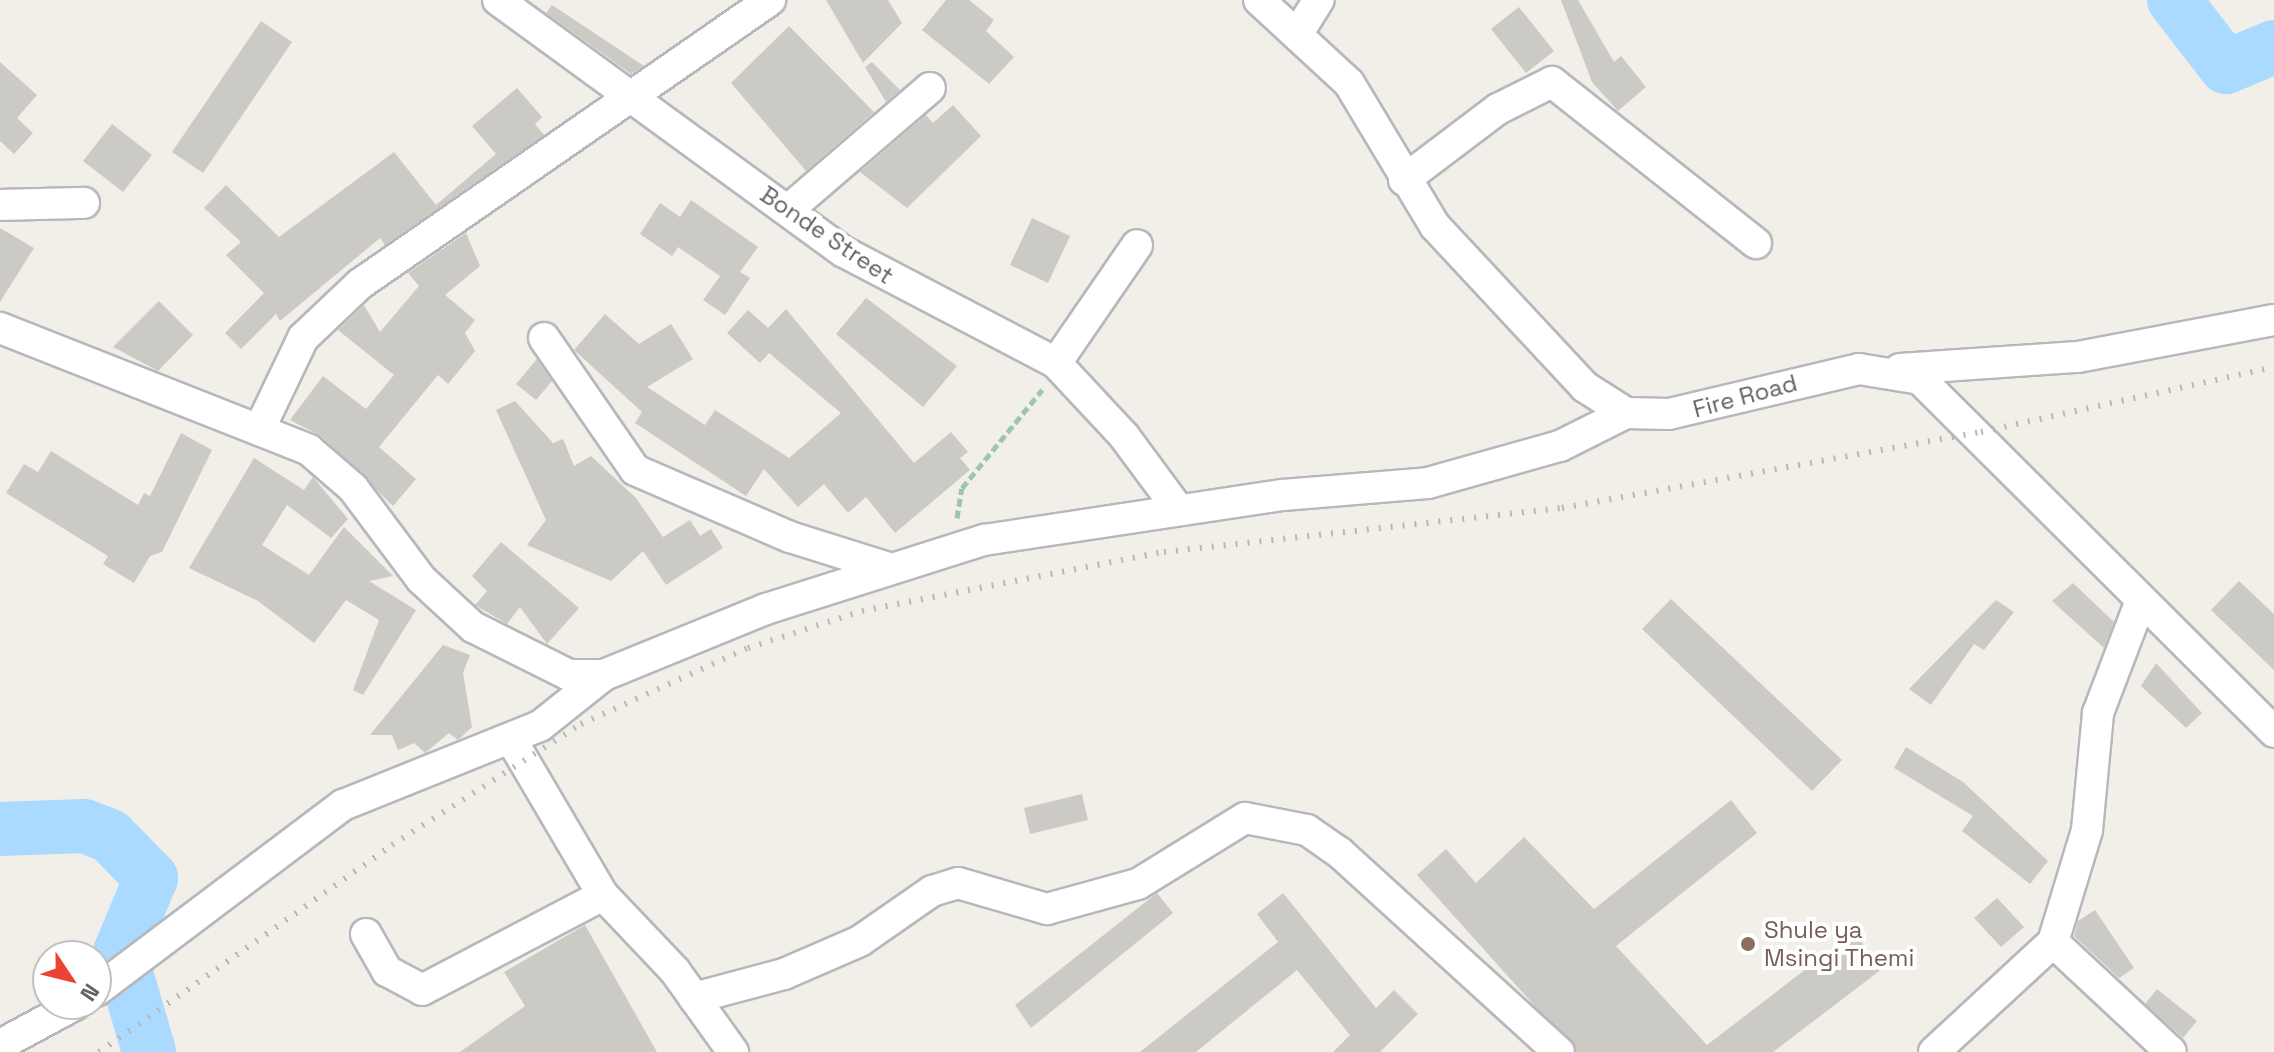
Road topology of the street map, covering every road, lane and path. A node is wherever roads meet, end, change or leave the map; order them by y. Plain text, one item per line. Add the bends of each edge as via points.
1 (498, 0) edge
2 (770, 0) edge
3 (1259, 0) edge
4 (1319, 0) edge
5 (1298, 33) junction
6 (930, 88) dead end
7 (626, 95) junction
8 (1404, 180) junction
9 (84, 203) dead end
10 (0, 205) edge
11 (788, 210) junction
12 (1756, 243) dead end
13 (1137, 245) dead end
14 (2274, 320) edge
15 (0, 328) edge
16 (544, 338) dead end
17 (1058, 365) junction
18 (1897, 370) junction
19 (1626, 413) junction
20 (259, 430) junction
21 (1178, 509) junction
22 (948, 529) dead end
23 (886, 567) junction
24 (2140, 603) junction
25 (604, 675) junction
26 (2274, 732) edge
27 (511, 739) junction
28 (603, 895) junction
29 (366, 934) dead end
30 (2053, 942) junction
31 (112, 980) edge
32 (694, 998) junction
33 (47, 1020) edge
34 (0, 1045) edge
35 (733, 1052) edge
36 (1559, 1052) edge
37 (1934, 1052) edge
38 (2171, 1052) edge

1 - 7 street, Bonde Street
2 - 7 street
3 - 5 street
4 - 5 street
5 - 8 street via 1349,83
6 - 11 street
7 - 11 street, Bonde Street
7 - 20 street via 324,316 282,371
8 - 12 street via 1498,109 1552,82
8 - 19 street via 1435,226 1555,358
9 - 10 street
11 - 17 street, Bonde Street via 875,272
13 - 17 street
14 - 18 street, Fire Road via 2078,357
15 - 20 street
16 - 23 street via 635,470 790,537
17 - 21 street, Bonde Street
17 - 22 path via 962,488
18 - 19 street, Fire Road via 1825,375 1706,409
18 - 24 street via 1920,379 1981,432
19 - 21 street via 1560,446 1428,483
20 - 25 street via 309,450 343,479 421,579 473,627 535,663 569,675
21 - 23 street via 984,540
23 - 25 street
24 - 26 street
24 - 30 street via 2098,713 2087,830
25 - 27 street via 571,705
27 - 28 street
27 - 31 street via 343,805 269,855 166,945
28 - 29 street via 422,990 387,971
28 - 32 street
30 - 37 street
30 - 38 street
32 - 35 street
32 - 36 street via 809,963 860,941 932,891 958,883 1047,909 1138,884 1245,818 1307,830 1340,853
33 - 34 street

